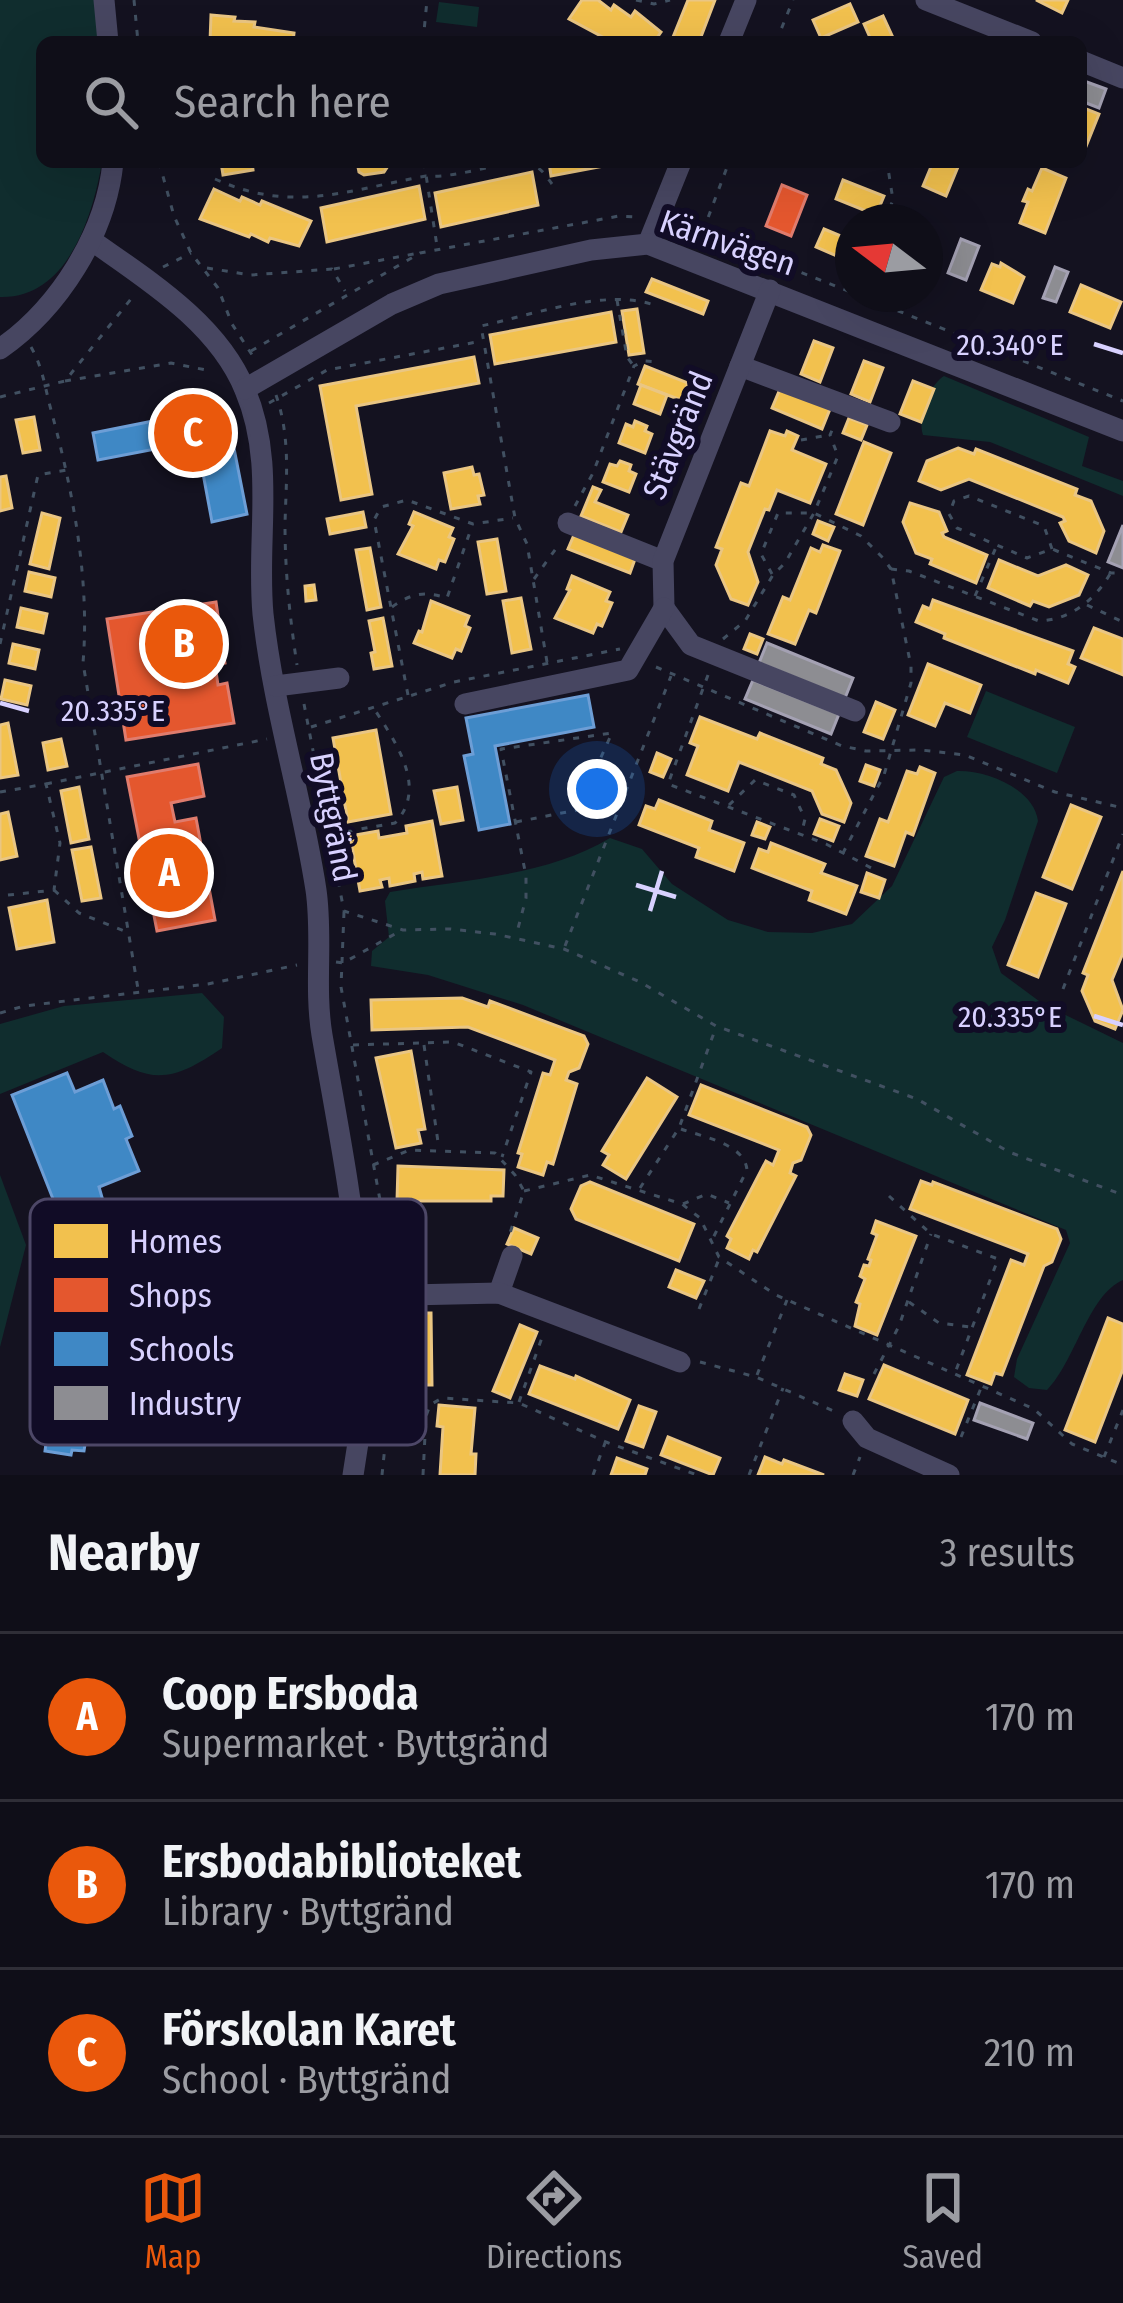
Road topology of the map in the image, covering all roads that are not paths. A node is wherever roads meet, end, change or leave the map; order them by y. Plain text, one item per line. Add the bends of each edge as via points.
1 (104, 0) edge
2 (746, 0) edge
3 (926, 0) edge
4 (107, 36) edge
5 (731, 36) edge
6 (1017, 36) edge
7 (1087, 63) edge
8 (1123, 78) edge
9 (112, 168) edge
10 (679, 168) edge
11 (91, 240) junction
12 (648, 244) junction
13 (770, 290) junction
14 (0, 349) edge
15 (740, 366) junction
16 (255, 382) junction
17 (890, 422) dead end
18 (1123, 431) edge
19 (568, 523) road end
20 (663, 561) junction
21 (664, 608) junction
22 (339, 678) dead end
23 (276, 686) junction
24 (465, 704) dead end
25 (855, 711) dead end
26 (352, 1199) edge
27 (507, 1254) road end
28 (499, 1293) junction
29 (426, 1296) edge
30 (680, 1361) road end
31 (853, 1421) road end
32 (356, 1445) edge
33 (352, 1475) edge
34 (949, 1475) edge

1 - 4 street
2 - 5 street
3 - 6 street
7 - 8 street
9 - 11 street
10 - 12 street
11 - 14 street via 57,295
11 - 16 street, Byttgränd via 182,309
12 - 13 street, Kärnvägen
12 - 16 street, Kärnvägen via 439,284
13 - 15 street, Stävgränd
13 - 18 street, Kärnvägen
15 - 17 street
15 - 20 street, Stävgränd
16 - 23 street, Byttgränd via 263,614
19 - 20 street
20 - 21 street, Stävgränd
21 - 24 street via 628,670
21 - 25 street via 691,645
22 - 23 street
23 - 26 street, Byttgränd via 316,892 318,1010
27 - 28 street
28 - 29 street
28 - 30 street
31 - 34 street via 867,1438
32 - 33 street, Byttgränd

